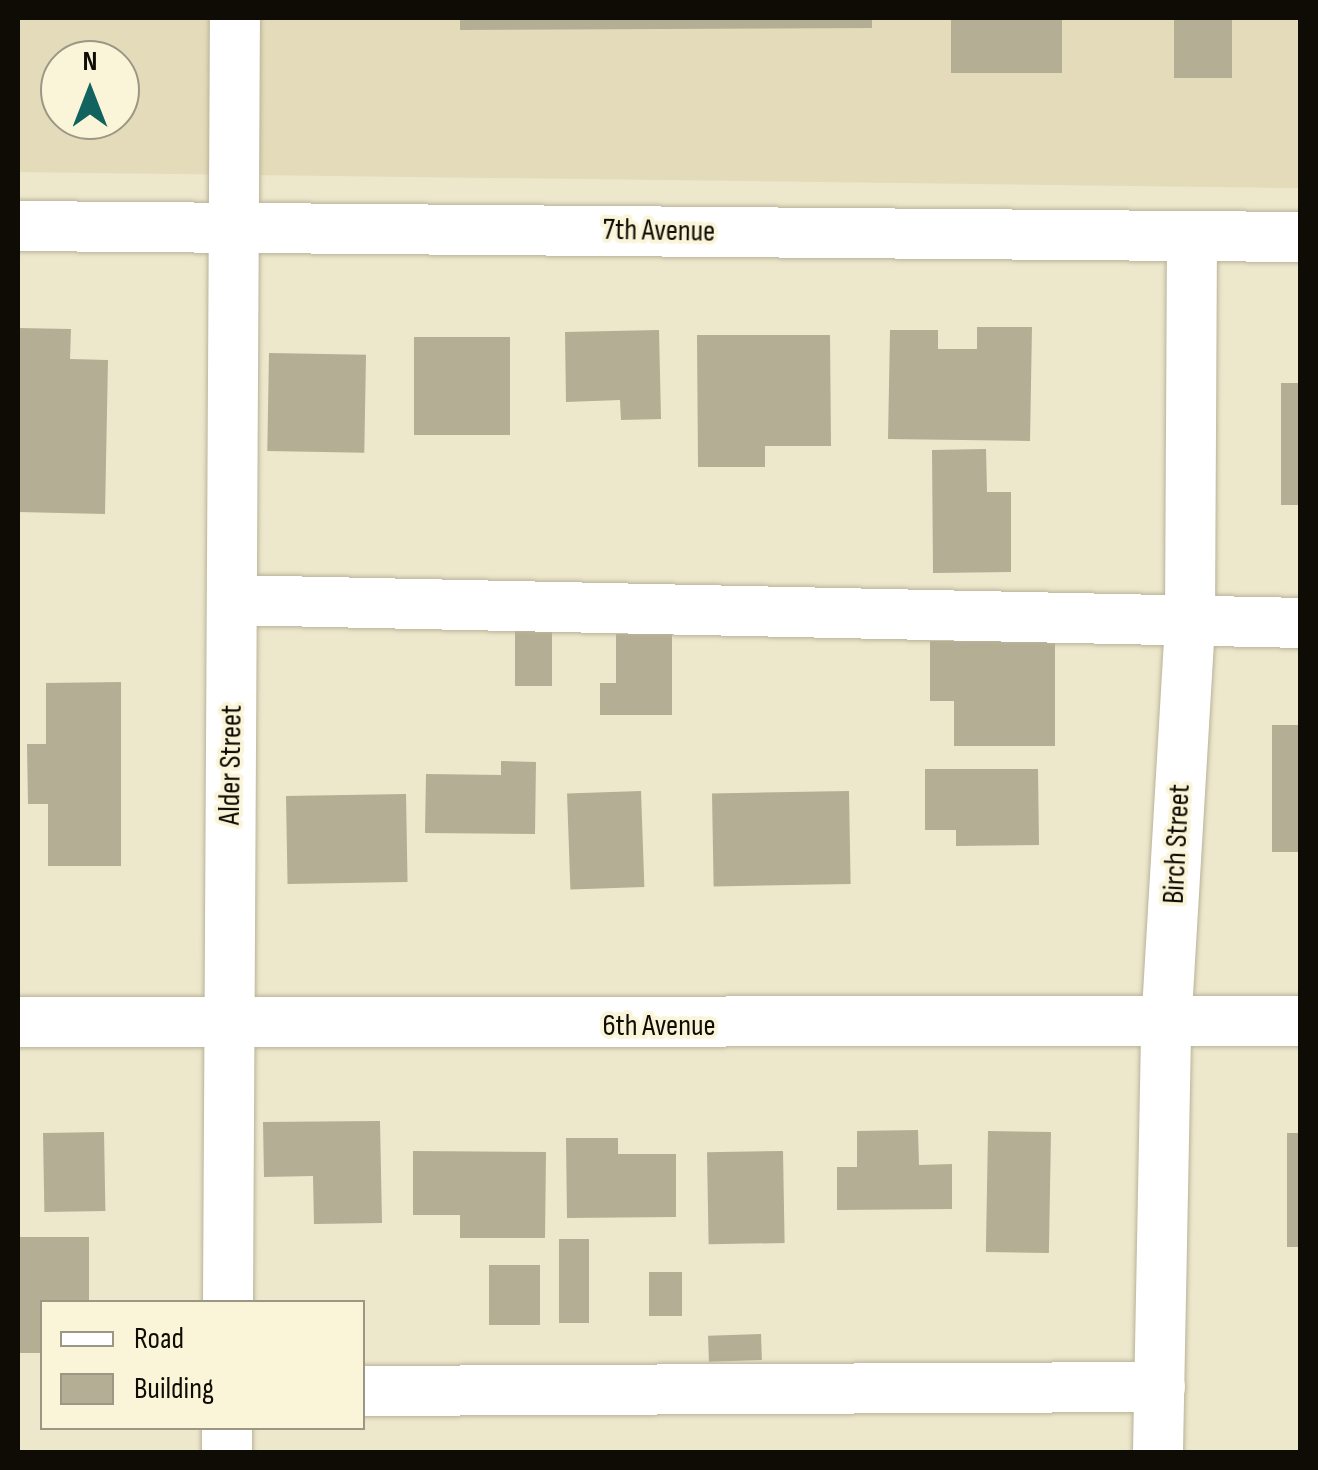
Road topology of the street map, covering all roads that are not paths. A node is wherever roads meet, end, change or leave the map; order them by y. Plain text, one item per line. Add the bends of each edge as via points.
1 (235, 18) edge
2 (18, 226) edge
3 (236, 227) junction
4 (1192, 236) junction
5 (1300, 236) edge
6 (232, 600) junction
7 (1190, 620) junction
8 (1300, 622) edge
9 (1300, 1021) edge
10 (18, 1022) edge
11 (228, 1024) junction
12 (1166, 1028) junction
13 (228, 1300) edge
14 (1160, 1387) junction
15 (365, 1392) edge
16 (1158, 1452) edge

1 - 3 street, Alder Street
2 - 3 street, 7th Avenue
3 - 4 street, 7th Avenue
3 - 6 street, Alder Street
4 - 5 street, 7th Avenue
4 - 7 street, Birch Street
6 - 7 street
6 - 11 street, Alder Street
7 - 8 street
7 - 12 street, Birch Street
9 - 12 street, 6th Avenue
10 - 11 street, 6th Avenue
11 - 12 street, 6th Avenue
11 - 13 street, Alder Street
12 - 14 street, Birch Street
14 - 15 street
14 - 16 street, Birch Street

